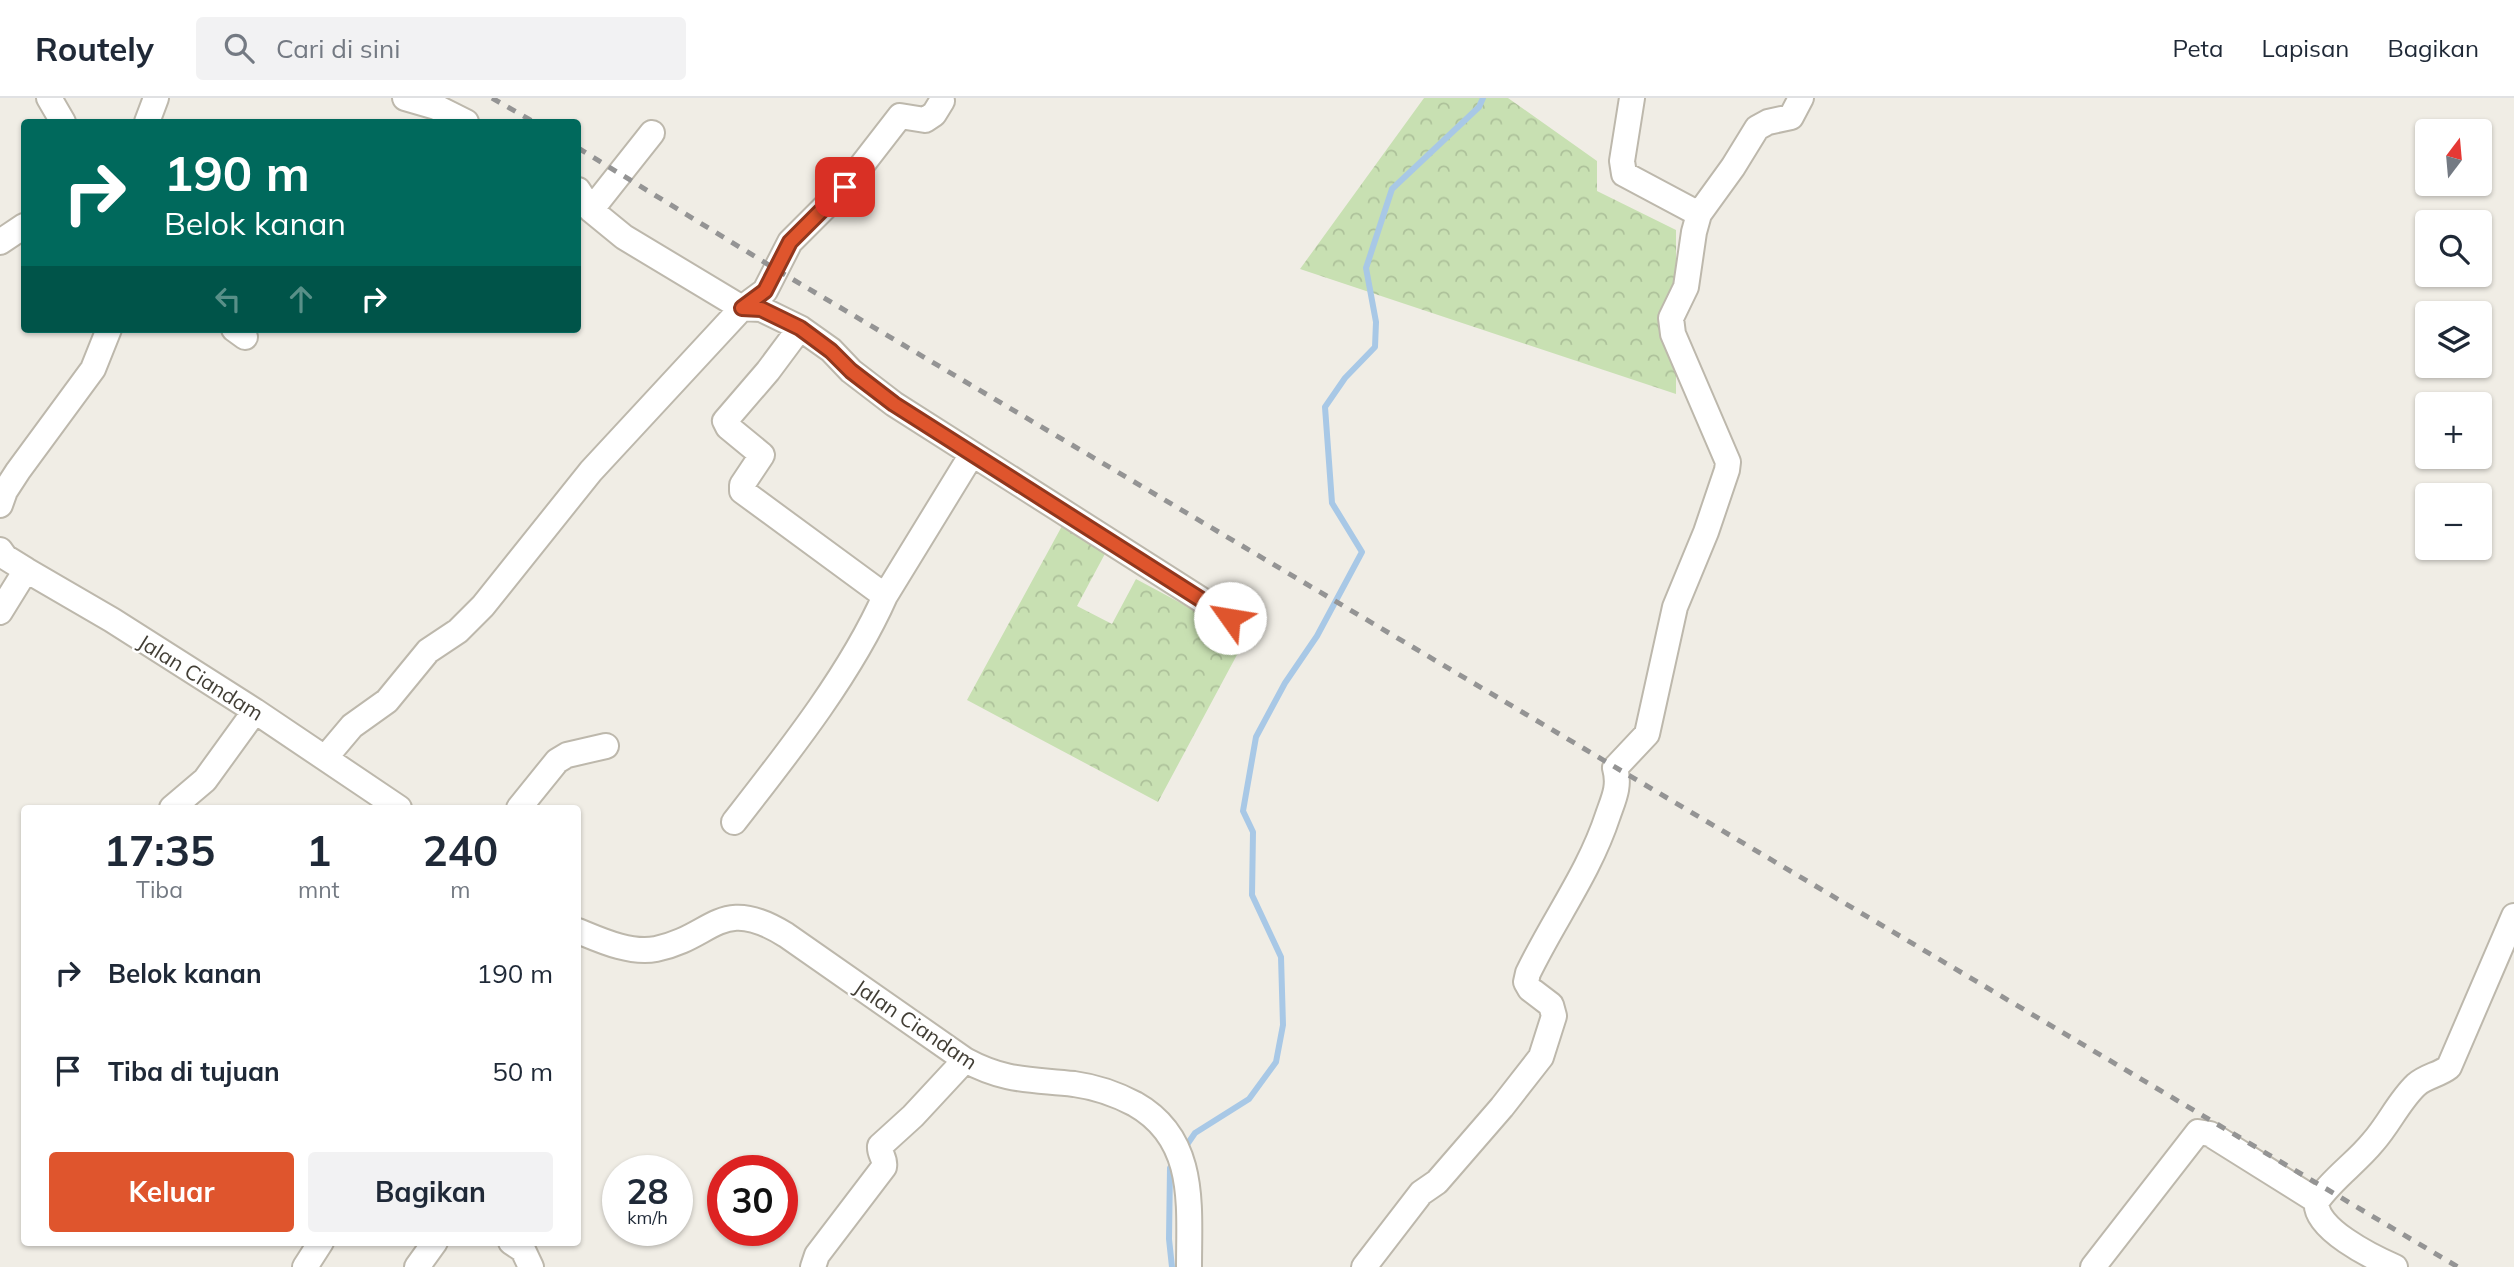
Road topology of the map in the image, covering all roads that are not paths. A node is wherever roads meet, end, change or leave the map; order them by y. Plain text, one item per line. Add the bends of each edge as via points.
1 (49, 98) edge
2 (156, 98) edge
3 (405, 98) edge
4 (1632, 98) edge
5 (1801, 98) edge
6 (942, 101) dead end
7 (61, 119) edge
8 (148, 119) edge
9 (460, 119) edge
10 (652, 133) dead end
11 (584, 200) edge
12 (1699, 214) junction
13 (21, 228) edge
14 (0, 242) edge
15 (742, 308) junction
16 (800, 328) junction
17 (108, 333) edge
18 (972, 454) junction
19 (0, 505) edge
20 (0, 550) edge
21 (26, 570) junction
22 (885, 596) junction
23 (0, 612) edge
24 (1230, 618) dead end
25 (255, 710) junction
26 (606, 746) dead end
27 (325, 758) junction
28 (175, 805) edge
29 (395, 805) edge
30 (521, 805) edge
31 (734, 822) dead end
32 (2514, 916) edge
33 (581, 932) edge
34 (965, 1060) junction
35 (2317, 1201) junction
36 (318, 1246) edge
37 (432, 1246) edge
38 (517, 1246) edge
39 (305, 1267) edge
40 (417, 1267) edge
41 (531, 1267) edge
42 (813, 1267) edge
43 (1189, 1267) edge
44 (1364, 1267) edge
45 (2093, 1267) edge
46 (2395, 1267) edge

1 - 7 street
2 - 8 street
3 - 9 street
4 - 12 street via 1624,174
5 - 12 street via 1791,117 1757,128
6 - 15 street via 925,120 900,116 845,187 790,242 765,291
10 - 11 street
11 - 15 street via 624,237
12 - 44 street via 1686,287 1671,318 1673,334 1728,462 1675,607 1647,734 1615,768 1616,793 1596,846 1528,973 1530,989 1551,1005 1554,1016 1541,1057 1437,1182 1421,1193
13 - 14 street
15 - 16 street via 761,309
15 - 27 street via 592,471 483,606 458,631 428,651 387,701 352,726
16 - 18 street via 894,404
16 - 22 street via 725,421 762,455 742,491
17 - 19 street via 93,369 18,471
18 - 22 street
18 - 24 street
20 - 21 street, Jalan Ciandam
21 - 23 street
21 - 25 street, Jalan Ciandam
22 - 31 street via 821,705
25 - 27 street, Jalan Ciandam
25 - 28 street via 205,779
26 - 30 street via 557,761
27 - 29 street, Jalan Ciandam
32 - 35 street via 2454,1060 2442,1073 2413,1089 2374,1141
33 - 34 street, Jalan Ciandam via 645,950 723,920 754,919 786,935
34 - 42 street via 880,1146 884,1167 817,1255
34 - 43 street, Jalan Ciandam via 1001,1076 1083,1086 1115,1095 1161,1122 1178,1149 1186,1184
35 - 45 street via 2210,1134 2198,1132
35 - 46 street via 2318,1212 2331,1228 2367,1255
36 - 39 street
37 - 40 street
38 - 41 street

